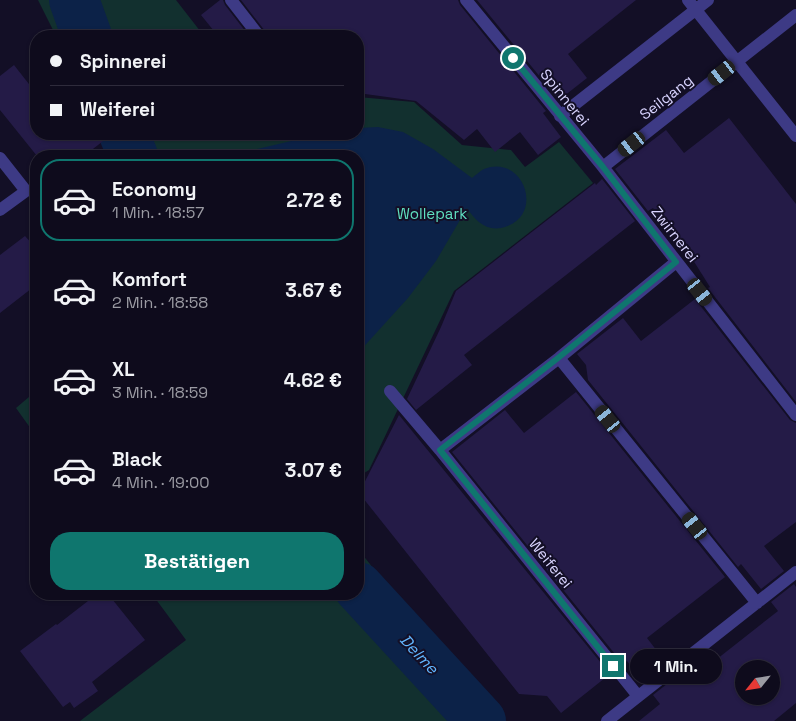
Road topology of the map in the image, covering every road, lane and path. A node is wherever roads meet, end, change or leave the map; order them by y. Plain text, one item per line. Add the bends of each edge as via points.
1 (231, 0) edge
2 (466, 0) edge
3 (708, 0) edge
4 (692, 5) edge
5 (796, 15) edge
6 (254, 30) edge
7 (737, 61) junction
8 (560, 116) junction
9 (796, 136) edge
10 (0, 158) edge
11 (603, 167) junction
12 (0, 210) edge
13 (676, 262) junction
14 (558, 358) junction
15 (390, 391) dead end
16 (796, 415) edge
17 (440, 450) junction
18 (796, 572) edge
19 (757, 603) junction
20 (638, 696) junction
21 (607, 721) edge

1 - 6 street
2 - 8 street, Spinnerei
3 - 4 street
4 - 7 street
4 - 8 street
5 - 7 street, Seilgang
7 - 9 street
7 - 11 street, Seilgang
8 - 11 street, Spinnerei
10 - 12 street via 26,190
11 - 13 street, Zwirnerei
13 - 14 street
13 - 16 street, Zwirnerei
14 - 17 street
14 - 19 street
15 - 17 street, Weiferei
17 - 20 street, Weiferei
18 - 19 street
19 - 20 street
20 - 21 street

